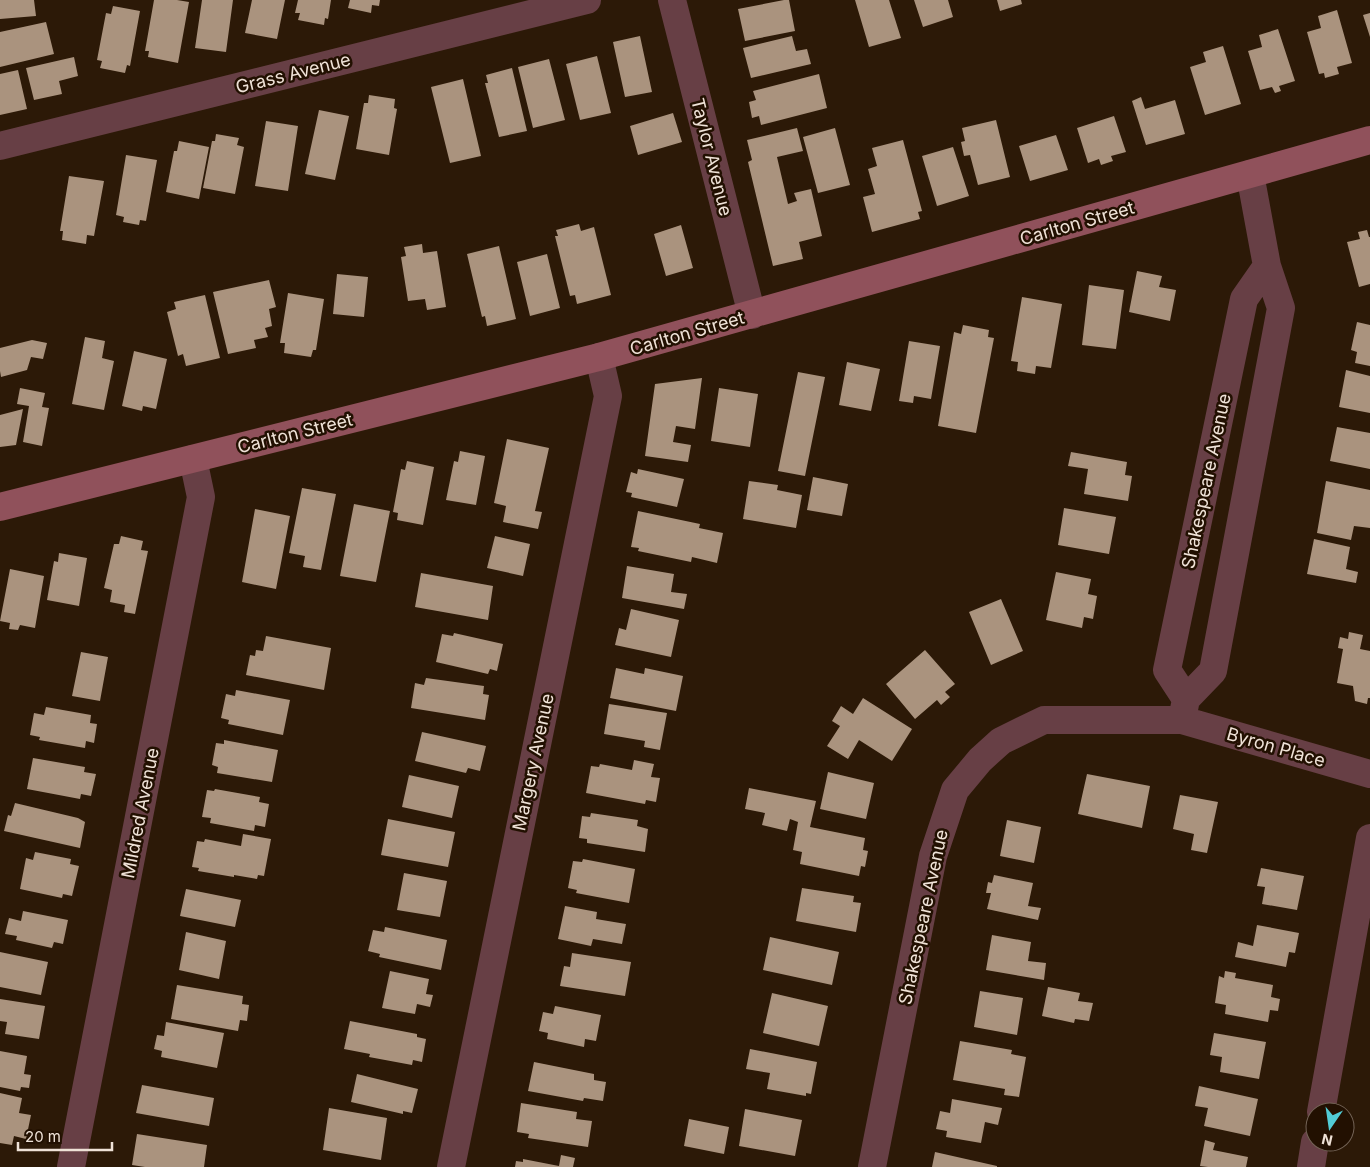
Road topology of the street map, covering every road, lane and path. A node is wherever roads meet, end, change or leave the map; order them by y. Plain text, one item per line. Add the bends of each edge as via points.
1 (587, 0) edge
2 (672, 0) edge
3 (1370, 140) edge
4 (0, 146) edge
5 (1250, 174) junction
6 (1267, 266) junction
7 (752, 315) junction
8 (599, 357) junction
9 (193, 459) junction
10 (0, 507) edge
11 (1184, 709) junction
12 (1370, 774) edge
13 (1370, 838) edge
14 (1323, 1102) edge
15 (1313, 1152) edge
16 (71, 1167) edge
17 (451, 1167) edge
18 (872, 1167) edge
19 (1311, 1167) edge

1 - 4 street, Grass Avenue
2 - 7 street, Taylor Avenue
3 - 5 main road, Carlton Street
5 - 6 street
5 - 7 main road, Carlton Street
6 - 11 street via 1281,308 1213,671
6 - 11 street, Shakespeare Avenue via 1244,299 1167,670
7 - 8 main road, Carlton Street
8 - 9 main road, Carlton Street
8 - 17 street, Margery Avenue via 608,396
9 - 10 main road, Carlton Street
9 - 16 street, Mildred Avenue via 201,497
11 - 12 street, Byron Place
11 - 18 street, Shakespeare Avenue via 1044,720 1001,741 955,790 933,856
13 - 14 street
15 - 19 street

